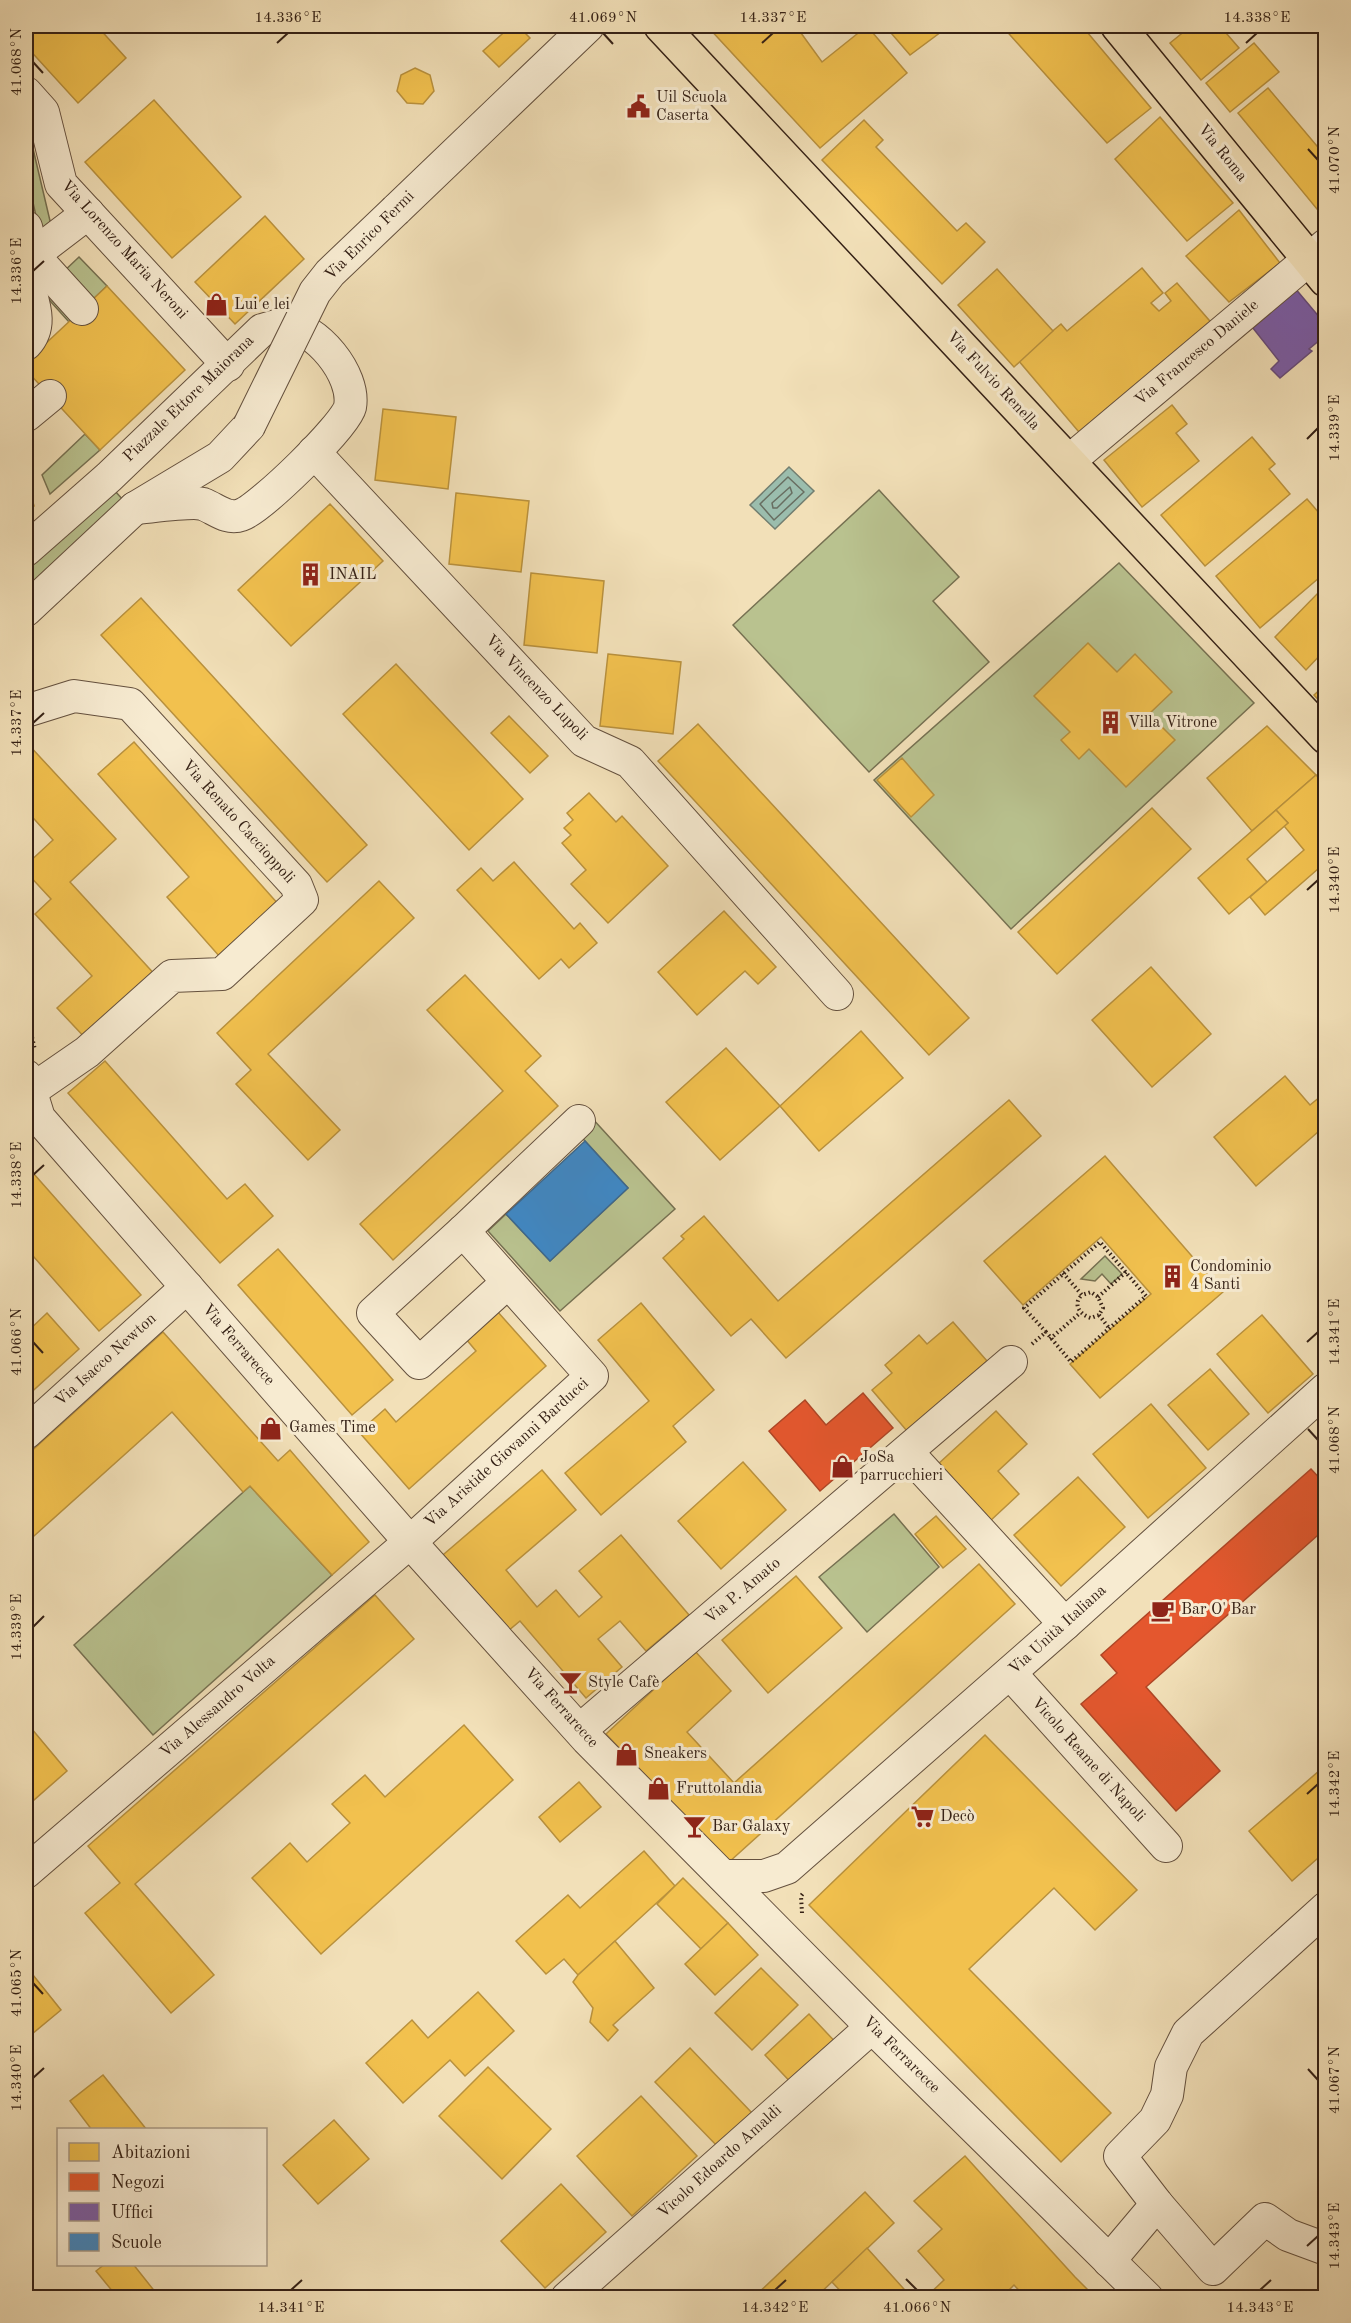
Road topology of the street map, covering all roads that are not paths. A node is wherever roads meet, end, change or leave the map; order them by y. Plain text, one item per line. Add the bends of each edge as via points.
1 (588, 26) edge
2 (661, 26) edge
3 (1120, 26) edge
4 (26, 93) edge
5 (88, 213) junction
6 (27, 254) edge
7 (1320, 261) edge
8 (82, 309) dead end
9 (26, 344) edge
10 (228, 365) junction
11 (314, 452) junction
12 (220, 457) junction
13 (1068, 462) junction
14 (192, 473) junction
15 (109, 477) junction
16 (202, 503) junction
17 (135, 508) junction
18 (26, 550) edge
19 (26, 610) edge
20 (26, 711) edge
21 (1326, 737) edge
22 (837, 994) dead end
23 (32, 1100) edge
24 (579, 1121) dead end
25 (463, 1231) junction
26 (508, 1282) junction
27 (187, 1287) junction
28 (1011, 1362) road end
29 (1326, 1389) edge
30 (26, 1433) edge
31 (907, 1452) junction
32 (410, 1542) junction
33 (1065, 1624) junction
34 (1010, 1673) junction
35 (580, 1730) junction
36 (1166, 1846) dead end
37 (26, 1872) edge
38 (723, 1876) junction
39 (796, 1879) junction
40 (1326, 1908) edge
41 (776, 1930) junction
42 (872, 2027) junction
43 (1156, 2204) junction
44 (1326, 2249) edge
45 (1109, 2261) junction
46 (567, 2298) edge
47 (1147, 2298) edge

1 - 12 street, Via Enrico Fermi, bridge via 330,273 315,292 249,426
2 - 13 main road, Via Fulvio Renella
3 - 7 main road, Via Roma via 1148,46
4 - 5 street, Via Lorenzo Maria Neroni via 43,112 61,184
5 - 6 street
5 - 10 street, Via Lorenzo Maria Neroni
6 - 8 street
6 - 9 street via 37,324
7 - 13 street, Via Francesco Daniele
10 - 11 street, Piazzale Ettore Maiorana via 243,345 262,330 285,325 310,334 329,351 348,380 350,406 342,424
10 - 15 street, Piazzale Ettore Maiorana
11 - 16 street, Piazzale Ettore Maiorana via 241,516 222,515
11 - 22 street, Via Vincenzo Lupoli via 584,741 630,762
12 - 14 street, Via Enrico Fermi
12 - 16 street via 207,478
13 - 21 main road, Via Fulvio Renella
14 - 15 street, Via Enrico Fermi
14 - 17 street, Via Enrico Fermi
15 - 17 street, Piazzale Ettore Maiorana via 131,487 136,496
15 - 18 street, Piazzale Ettore Maiorana
16 - 17 street, Piazzale Ettore Maiorana
17 - 19 street
20 - 23 street, Via Renato Caccioppoli via 74,696 130,704 296,885 302,900 222,974 172,976
23 - 27 street, Via Ferrarecce
24 - 25 street
25 - 26 street, Via Aristide Giovanni Barducci
25 - 26 street via 373,1313 419,1363
26 - 32 street, Via Aristide Giovanni Barducci via 592,1376
27 - 30 street, Via Isacco Newton
27 - 32 street, Via Ferrarecce
28 - 31 street, Via P. Amato
29 - 33 street, Via Unità Italiana
31 - 33 street
31 - 35 street, Via P. Amato
32 - 35 street, Via Ferrarecce
32 - 37 street, Via Alessandro Volta
33 - 34 street, Via Unità Italiana
34 - 36 street, Vicolo Reame di Napoli
34 - 39 street, Via Unità Italiana
35 - 38 street, Via Ferrarecce
38 - 39 street, Via Unità Italiana
38 - 41 street, Via Ferrarecce
39 - 41 street via 776,1904
40 - 43 street via 1188,2033 1171,2067 1167,2095 1155,2120 1120,2156
41 - 42 street, Via Ferrarecce
42 - 45 street, Via Ferrarecce
42 - 46 street, Vicolo Edoardo Amaldi
43 - 44 street via 1213,2269 1265,2219 1288,2235
43 - 45 street
45 - 47 street, Via Ferrarecce

